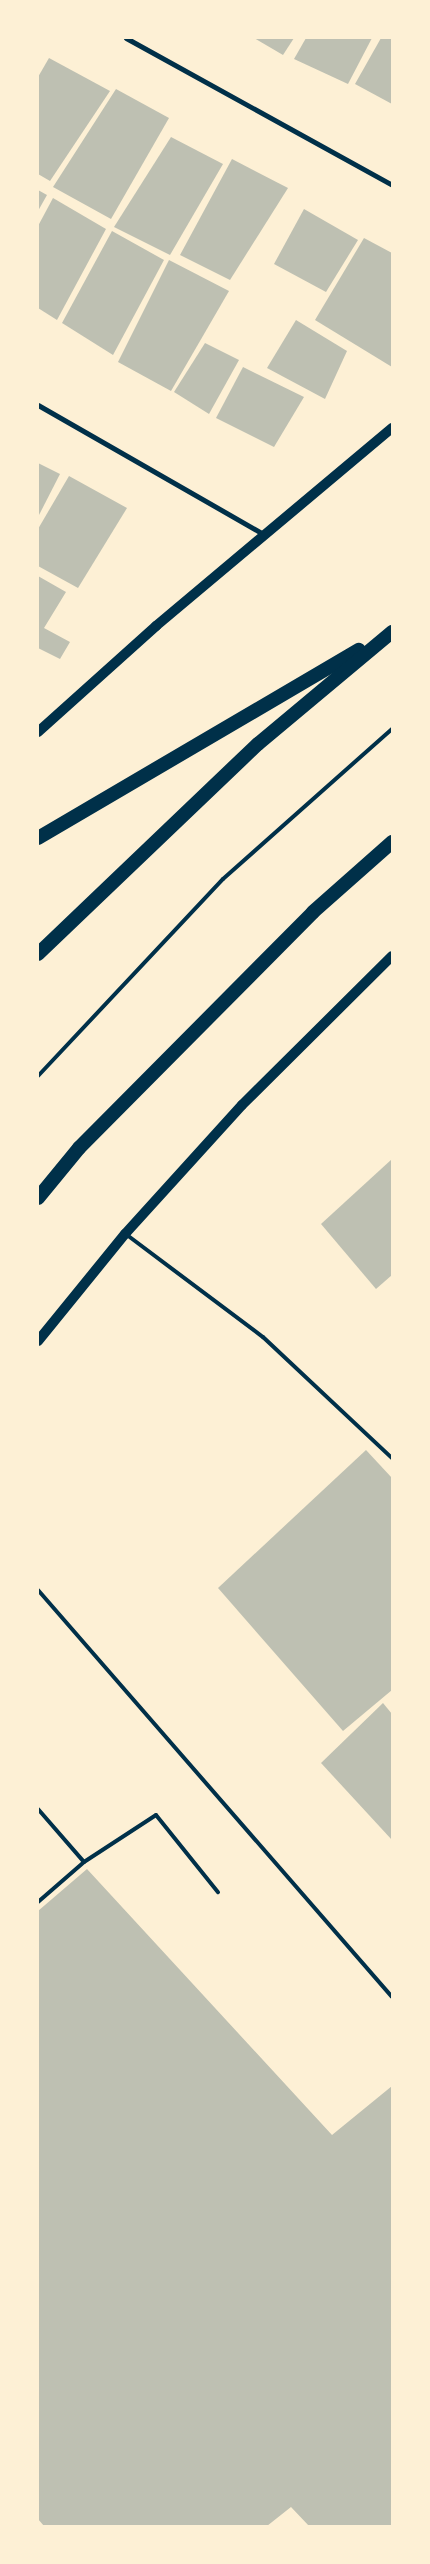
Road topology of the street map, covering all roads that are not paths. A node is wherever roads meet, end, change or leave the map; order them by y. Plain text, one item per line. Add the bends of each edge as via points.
1 (126, 38) edge
2 (392, 185) edge
3 (38, 404) edge
4 (392, 428) edge
5 (264, 535) junction
6 (392, 632) edge
7 (392, 729) edge
8 (38, 732) edge
9 (38, 838) edge
10 (392, 842) edge
11 (38, 954) edge
12 (392, 956) edge
13 (38, 1076) edge
14 (38, 1198) edge
15 (125, 1234) junction
16 (38, 1341) edge
17 (392, 1458) edge
18 (38, 1590) edge
19 (38, 1809) edge
20 (84, 1862) junction
21 (218, 1892) dead end
22 (38, 1902) edge
23 (392, 1997) edge

1 - 2 street
3 - 5 street
4 - 5 main road
5 - 8 main road
6 - 9 highway
6 - 11 highway via 258,744
7 - 13 lane via 223,879
10 - 14 highway via 313,912 79,1148
12 - 15 main road via 242,1105
15 - 16 main road
15 - 17 lane via 263,1337
18 - 23 lane
19 - 20 lane
20 - 21 lane via 156,1815
20 - 22 lane

